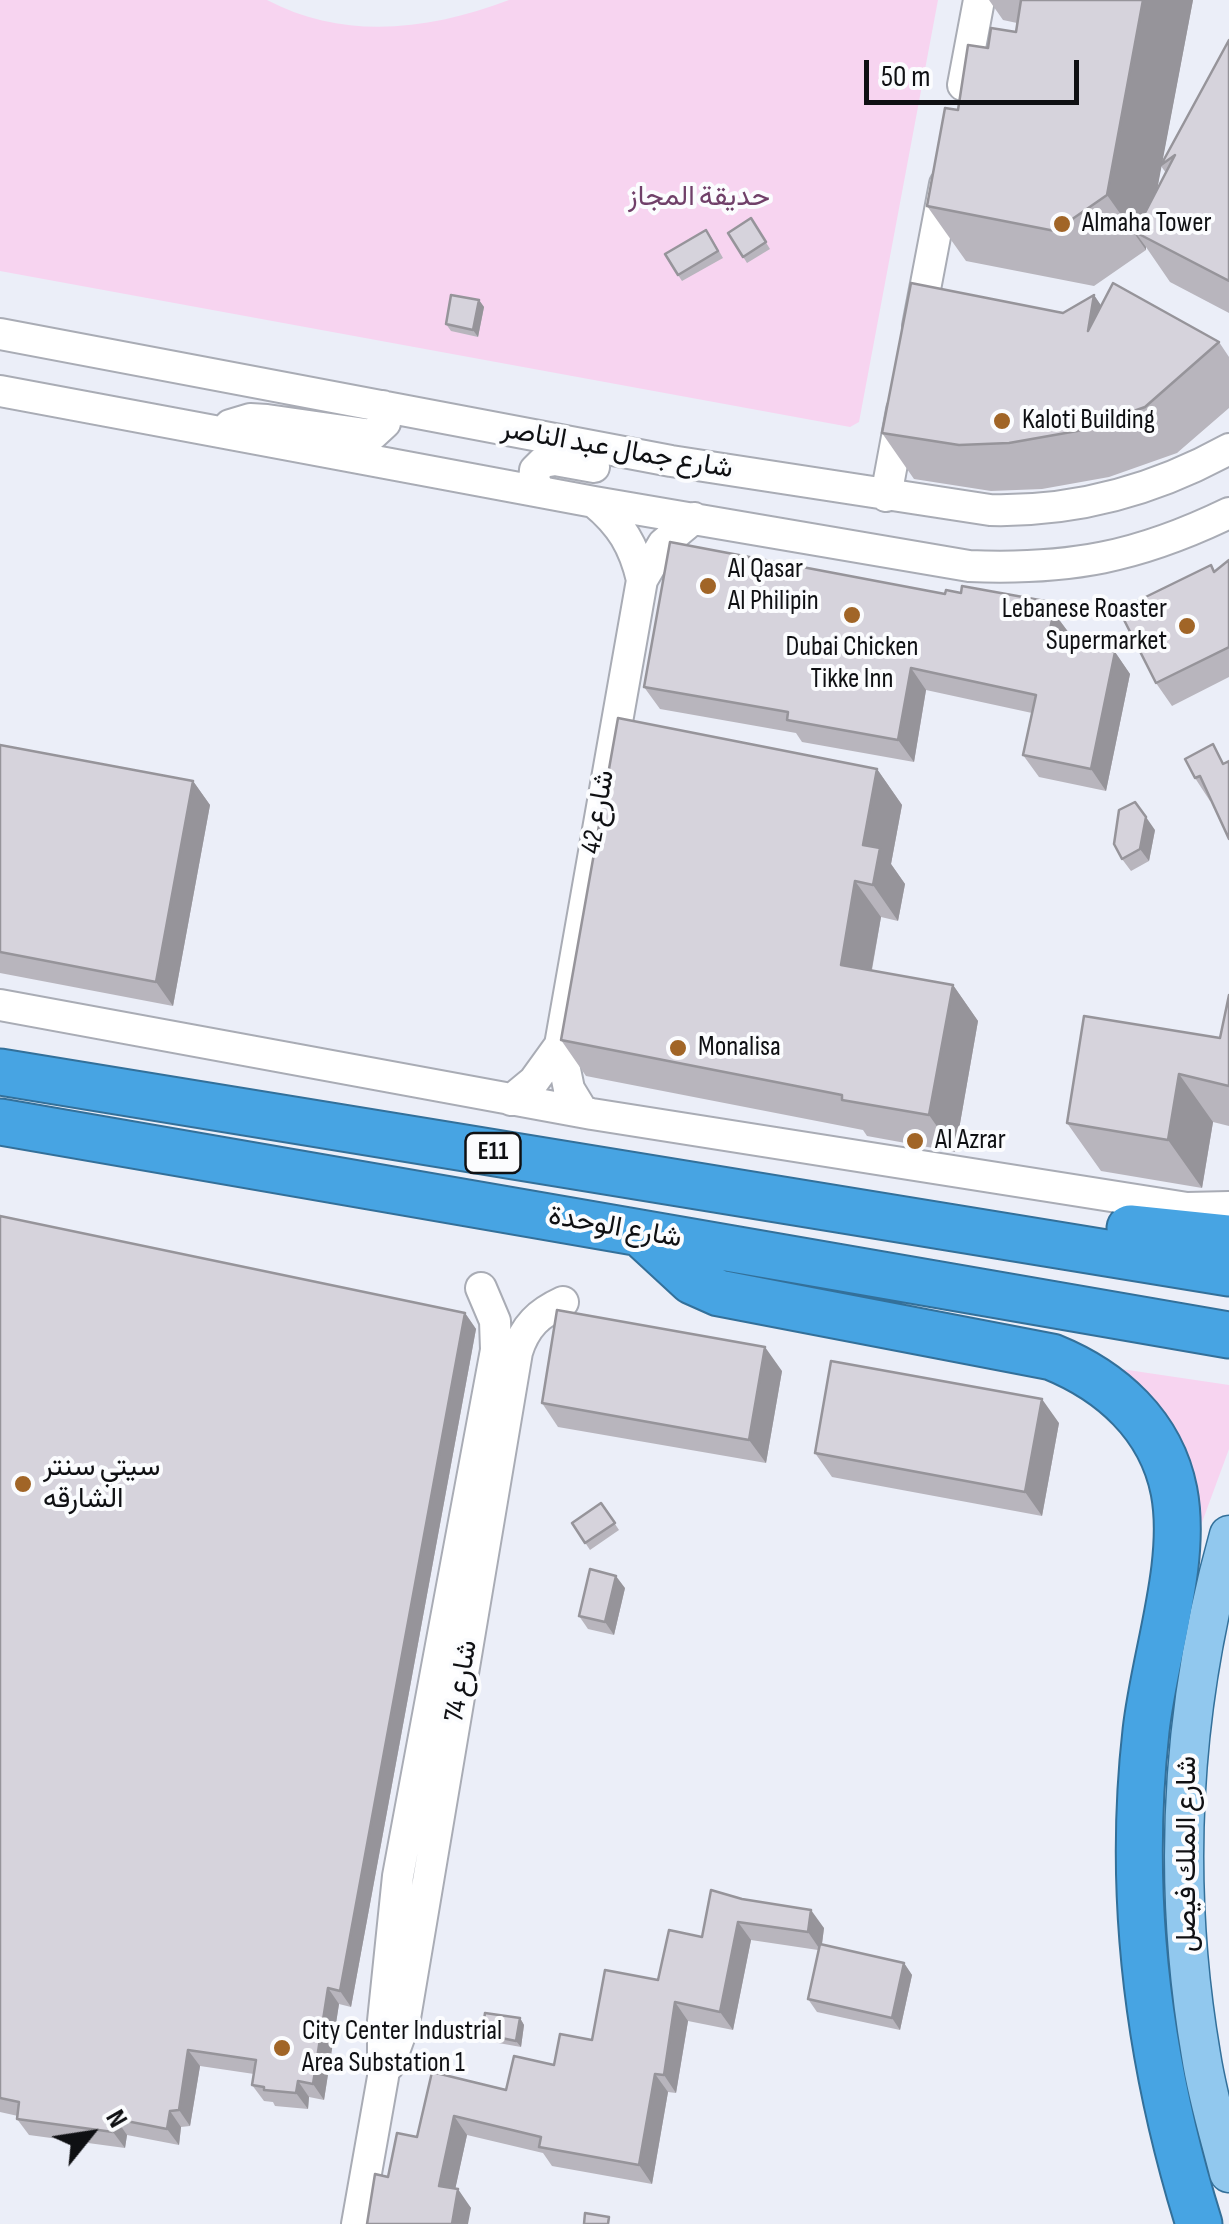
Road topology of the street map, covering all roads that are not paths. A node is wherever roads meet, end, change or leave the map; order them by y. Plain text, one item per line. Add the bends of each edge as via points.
1 (979, 0) edge
2 (958, 114) edge
3 (950, 152) edge
4 (0, 334) edge
5 (0, 391) edge
6 (382, 406) junction
7 (219, 432) junction
8 (1229, 450) edge
9 (671, 461) junction
10 (542, 492) junction
11 (886, 496) junction
12 (594, 502) junction
13 (1229, 513) edge
14 (694, 518) junction
15 (642, 580) junction
16 (0, 1005) edge
17 (560, 1045) junction
18 (9, 1071) edge
19 (510, 1100) junction
20 (583, 1112) junction
21 (0, 1122) edge
22 (1229, 1207) edge
23 (640, 1232) junction
24 (986, 1234) junction
25 (1229, 1238) edge
26 (1229, 1273) edge
27 (481, 1288) dead end
28 (563, 1302) dead end
29 (1229, 1334) edge
30 (1229, 1535) edge
31 (384, 2077) junction
32 (1229, 2173) edge
33 (357, 2224) edge
34 (1200, 2224) edge

1 - 2 street
3 - 11 street
4 - 6 street, شارع جمال عبد الناصر
5 - 7 street, شارع جمال عبد الناصر
6 - 7 street via 385,423 372,435 250,418
6 - 9 street, شارع جمال عبد الناصر
7 - 10 street, شارع جمال عبد الناصر
8 - 11 street, شارع جمال عبد الناصر via 1127,494 1073,505 990,510
9 - 10 street via 650,475 543,462 534,482
9 - 11 street, شارع جمال عبد الناصر
10 - 12 street, شارع جمال عبد الناصر
12 - 14 street, شارع جمال عبد الناصر
12 - 15 street via 627,536
13 - 14 street, شارع جمال عبد الناصر via 1131,553 1024,568 969,566
14 - 15 street, شارع 42 via 662,544
15 - 17 street, شارع 42
16 - 19 street
17 - 19 street, شارع 42
17 - 20 street, شارع 42 via 569,1089
18 - 24 highway, شارع الوحدة / E11
19 - 20 street
20 - 22 street via 1187,1208
21 - 23 highway, شارع الوحدة / E11
23 - 29 highway, شارع الوحدة / E11
23 - 34 highway via 692,1282 718,1293 1052,1357 1107,1386 1149,1431 1174,1488 1178,1520 1146,1727 1140,1918 1154,2045
24 - 25 highway via 1038,1220
24 - 26 highway, شارع الوحدة / E11
27 - 31 street, شارع 74 via 495,1322 496,1350 398,1876
28 - 31 street, شارع 74 via 536,1318 517,1352 404,2024
30 - 32 main road, شارع الملك فيصل via 1197,1669 1182,1825 1190,1982
31 - 33 street, شارع 74

